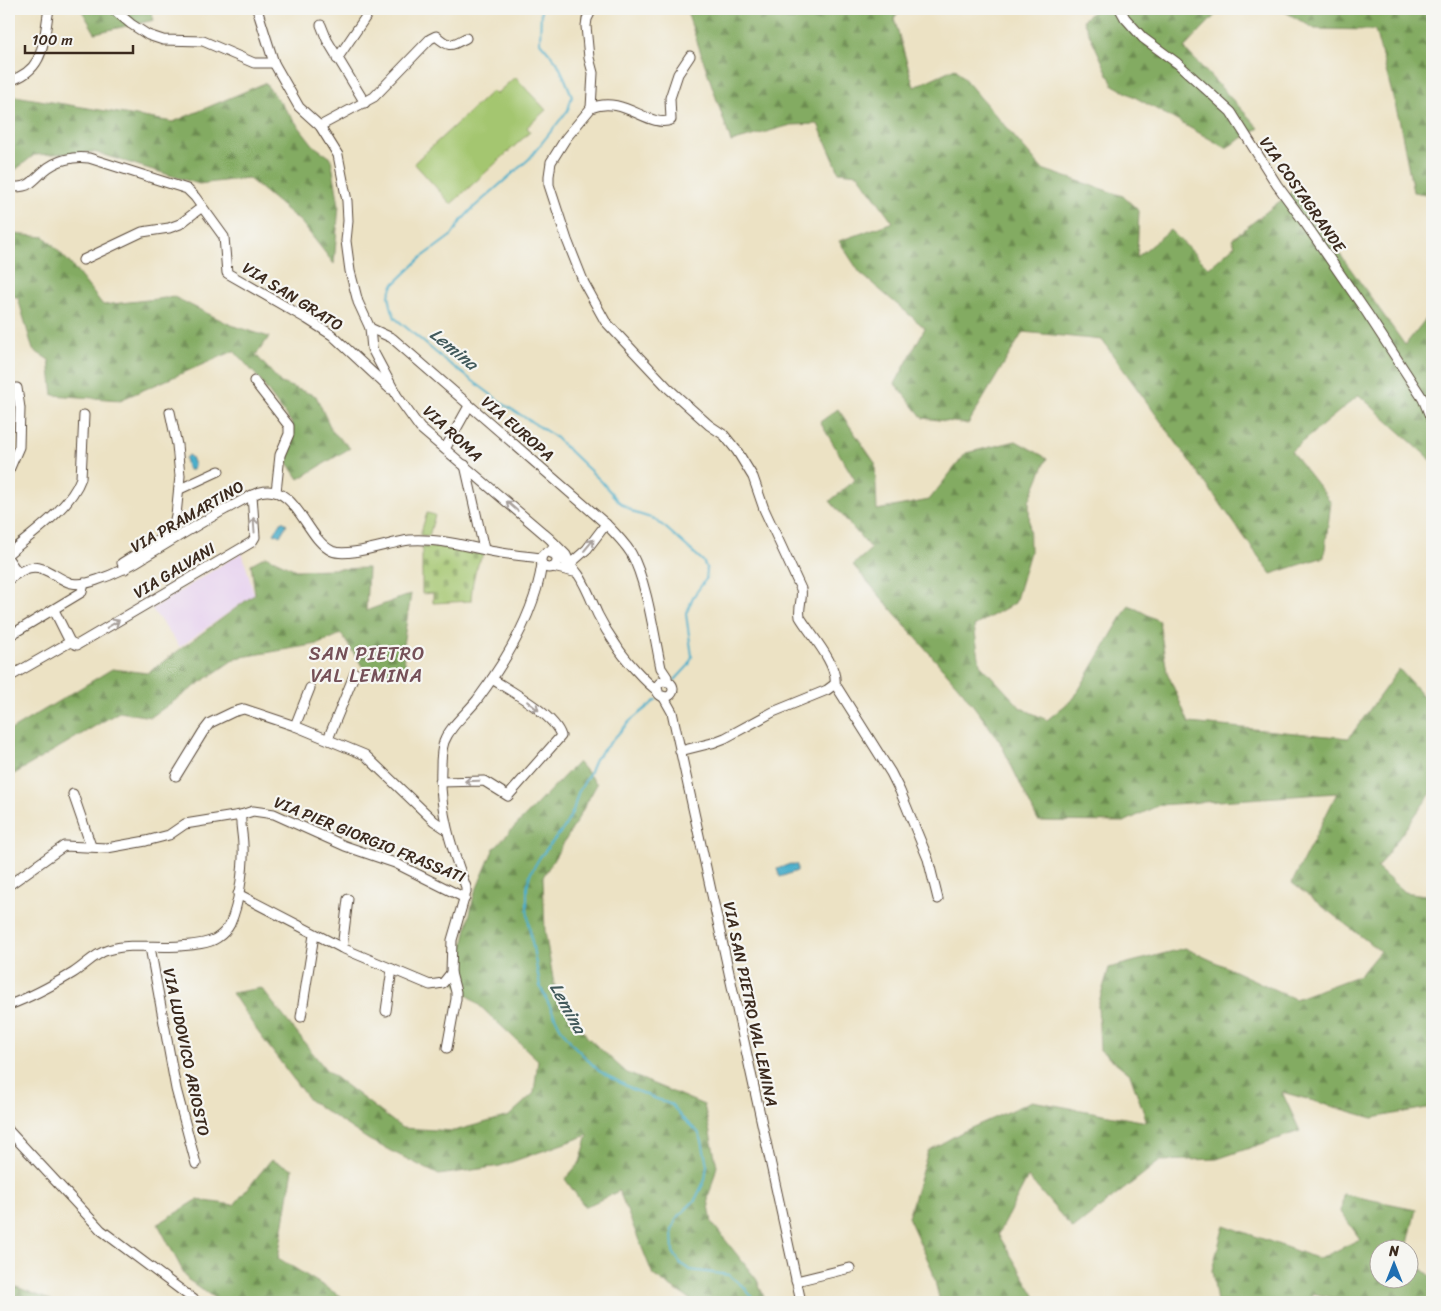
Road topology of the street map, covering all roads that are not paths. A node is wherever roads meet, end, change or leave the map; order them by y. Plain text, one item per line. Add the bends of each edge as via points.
1 (49, 9) edge
2 (112, 9) edge
3 (257, 9) edge
4 (592, 9) edge
5 (1120, 9) edge
6 (369, 12) dead end
7 (321, 25) dead end
8 (466, 38) dead end
9 (690, 56) dead end
10 (337, 59) junction
11 (274, 64) junction
12 (9, 81) edge
13 (364, 103) junction
14 (591, 108) junction
15 (320, 126) junction
16 (9, 187) edge
17 (202, 207) junction
18 (83, 260) dead end
19 (370, 328) junction
20 (254, 381) dead end
21 (17, 388) dead end
22 (397, 396) junction
23 (469, 406) junction
24 (170, 412) dead end
25 (84, 415) dead end
26 (1432, 421) edge
27 (445, 449) junction
28 (465, 465) junction
29 (9, 470) edge
30 (219, 471) dead end
31 (180, 489) junction
32 (276, 492) junction
33 (252, 496) junction
34 (606, 524) junction
35 (551, 540) junction
36 (484, 549) junction
37 (9, 552) edge
38 (553, 555) junction
39 (9, 560) edge
40 (546, 564) junction
41 (572, 568) junction
42 (125, 569) junction
43 (18, 573) junction
44 (9, 579) edge
45 (84, 583) junction
46 (54, 610) junction
47 (9, 636) edge
48 (70, 642) junction
49 (354, 673) dead end
50 (9, 677) edge
51 (492, 679) junction
52 (835, 684) junction
53 (310, 688) dead end
54 (661, 688) junction
55 (672, 712) junction
56 (295, 726) junction
57 (328, 739) junction
58 (680, 751) junction
59 (176, 776) dead end
60 (440, 782) junction
61 (72, 794) dead end
62 (242, 815) junction
63 (446, 829) junction
64 (91, 846) junction
65 (9, 885) edge
66 (238, 894) junction
67 (465, 898) junction
68 (348, 899) dead end
69 (938, 899) dead end
70 (314, 935) junction
71 (150, 947) junction
72 (342, 948) junction
73 (392, 969) junction
74 (451, 973) junction
75 (9, 1005) edge
76 (386, 1011) dead end
77 (301, 1016) dead end
78 (447, 1048) dead end
79 (9, 1131) edge
80 (196, 1164) dead end
81 (850, 1268) dead end
82 (796, 1281) junction
83 (197, 1302) edge
84 (801, 1302) edge

1 - 12 street via 40,56 22,77
2 - 11 street via 131,24 163,40 203,41 254,64
3 - 11 street
4 - 14 street via 586,26 593,72
5 - 26 street, VIA COSTAGRANDE via 1143,38 1177,62 1231,112 1277,185 1367,313 1422,399
6 - 10 street
7 - 10 street
8 - 13 street via 451,46 436,36 430,39 384,88
9 - 14 street via 678,74 670,98 671,120 657,120 612,104
10 - 13 street
11 - 15 street via 299,107
13 - 15 street
14 - 52 street via 566,138 549,170 549,185 578,269 605,321 668,388 724,435 737,451 753,477 801,589 800,617 831,665 836,676
15 - 19 street via 338,155 347,201 348,263 358,302
16 - 17 street, VIA SAN GRATO via 28,185 46,169 68,158 85,158 182,186
17 - 18 street via 180,224 142,232
17 - 22 street, VIA SAN GRATO via 224,237 227,273 332,335
19 - 22 street, VIA ROMA via 372,349
19 - 23 street, VIA EUROPA via 392,338
20 - 32 street via 289,426 280,455
21 - 29 street via 19,447
22 - 27 street, VIA ROMA via 420,428
23 - 27 street
23 - 34 street, VIA EUROPA
24 - 31 street via 179,458
25 - 37 street via 81,478 77,488 50,519
27 - 28 street, VIA ROMA
35 -> 28 street, VIA ROMA
28 - 36 street
30 - 31 street
31 - 42 street via 170,532 122,563
32 - 33 street, VIA PRAMARTINO
32 - 36 street via 289,500 323,544 333,551 347,553 414,540
33 - 42 street, VIA PRAMARTINO
48 -> 33 street, VIA GALVANI via 77,645 252,542 255,537
41 -> 34 street
34 - 54 street, VIA EUROPA via 623,542 636,565 661,668
35 - 38 street
35 - 41 street, VIA ROMA via 566,555
36 - 40 street
38 - 40 street via 556,562
38 - 40 street via 544,554
38 - 41 street
39 - 43 street
40 - 41 street
40 - 51 street, VIA PIER GIORGIO FRASSATI via 515,640
41 - 54 street via 582,580 615,645 648,681
42 - 45 street, VIA PRAMARTINO
43 - 44 street, VIA PRAMARTINO
43 - 45 street, VIA PRAMARTINO via 37,568 71,583
45 - 46 street via 82,592
46 - 47 street
46 - 48 street
48 - 50 street
49 - 57 street
51 - 60 street, VIA PIER GIORGIO FRASSATI via 444,742
51 -> 60 street via 534,706 559,730 561,736 508,796 484,781
52 - 58 street via 725,738
52 - 69 street via 900,791 928,859
53 - 56 street
54 - 55 street, VIA SAN PIETRO VAL LEMINA
54 - 55 street, VIA SAN PIETRO VAL LEMINA via 670,695 672,692
55 - 58 street, VIA SAN PIETRO VAL LEMINA
56 - 57 street
56 - 59 street via 244,709 233,712 210,723
57 - 63 street via 365,754
58 - 82 street, VIA SAN PIETRO VAL LEMINA
60 - 63 street, VIA PIER GIORGIO FRASSATI
61 - 64 street
62 - 64 street, VIA PIER GIORGIO FRASSATI via 185,824 169,835 146,841 107,848
62 - 66 street via 243,851
62 - 67 street, VIA PIER GIORGIO FRASSATI via 253,811 274,814 395,864
63 - 67 street, VIA PIER GIORGIO FRASSATI via 466,886
64 - 65 street, VIA PIER GIORGIO FRASSATI via 64,846
66 - 70 street
66 - 71 street via 226,932 215,940
67 - 74 street via 452,940
68 - 72 street
70 - 72 street
70 - 77 street
71 - 75 street via 109,950 35,994
71 - 80 street, VIA LUDOVICO ARIOSTO via 176,1089
72 - 73 street
73 - 74 street via 430,985 443,983
73 - 76 street
74 - 78 street via 456,999
79 - 83 street via 101,1230
81 - 82 street
82 - 84 street, VIA SAN PIETRO VAL LEMINA

